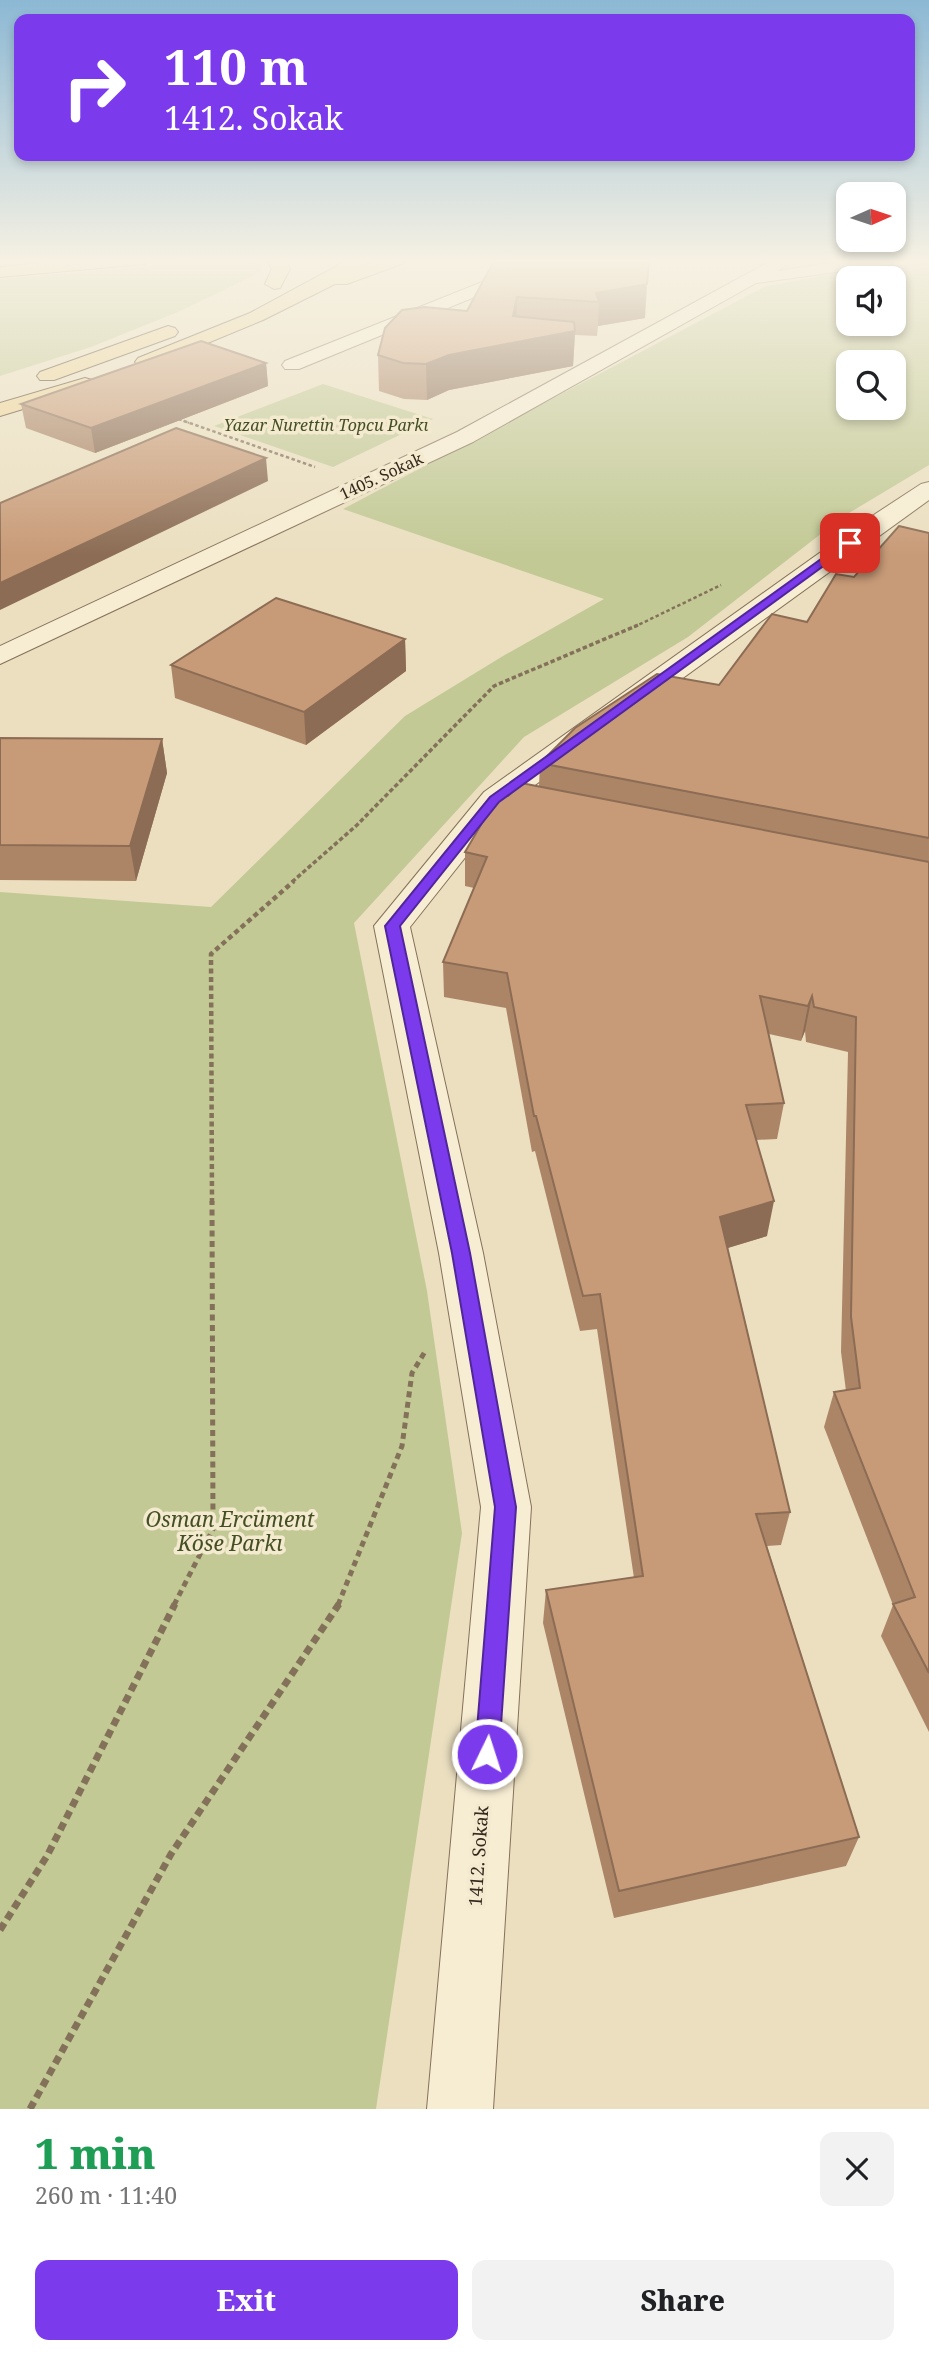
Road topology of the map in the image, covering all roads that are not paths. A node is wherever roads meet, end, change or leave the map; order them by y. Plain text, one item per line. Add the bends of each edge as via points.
1 (97, 357) edge
2 (158, 357) edge
3 (310, 357) edge
4 (611, 357) edge
5 (292, 365) dead end
6 (0, 392) edge
7 (0, 410) edge
8 (929, 489) edge
9 (0, 656) edge
10 (495, 799) junction
11 (536, 807) edge
12 (460, 2109) edge

1 - 6 main road
2 - 7 main road
3 - 5 street
4 - 9 street, 1405. Sokak via 465,437
8 - 10 street, 1412. Sokak
10 - 11 street
10 - 12 street, 1412. Sokak via 392,926 466,1284 506,1507

